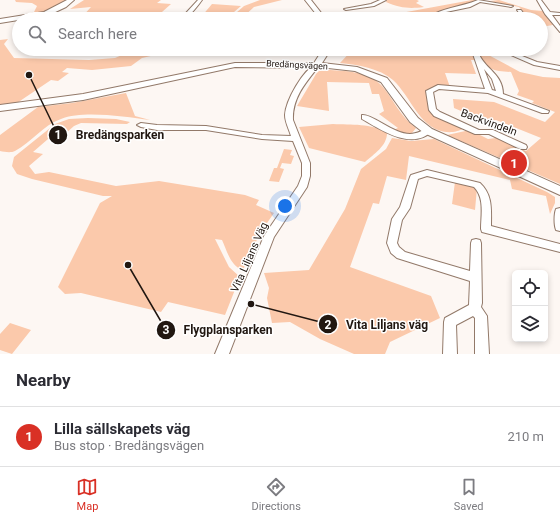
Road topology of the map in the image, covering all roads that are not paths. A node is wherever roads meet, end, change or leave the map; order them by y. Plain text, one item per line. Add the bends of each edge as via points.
1 (71, 0) edge
2 (200, 0) edge
3 (308, 0) edge
4 (384, 0) edge
5 (539, 0) edge
6 (511, 6) dead end
7 (346, 9) dead end
8 (49, 12) edge
9 (190, 12) edge
10 (317, 12) edge
11 (442, 12) edge
12 (546, 12) edge
13 (548, 13) edge
14 (548, 14) edge
15 (560, 14) edge
16 (12, 19) edge
17 (0, 21) edge
18 (560, 30) edge
19 (322, 56) edge
20 (477, 56) edge
21 (517, 56) edge
22 (479, 62) junction
23 (316, 66) junction
24 (560, 68) edge
25 (490, 91) junction
26 (500, 94) junction
27 (0, 108) edge
28 (545, 111) dead end
29 (365, 117) dead end
30 (141, 125) dead end
31 (428, 131) junction
32 (297, 138) junction
33 (523, 147) dead end
34 (560, 191) edge
35 (560, 212) edge
36 (560, 227) edge
37 (476, 243) dead end
38 (560, 248) edge
39 (476, 278) junction
40 (474, 309) junction
41 (222, 354) edge
42 (450, 354) edge
43 (482, 354) edge

1 - 8 street
2 - 9 street
3 - 10 street
4 - 7 street via 372,5
5 - 12 street
6 - 11 street via 479,1
13 - 15 street
14 - 18 street
16 - 17 street
19 - 23 street
20 - 22 street
21 - 24 street via 536,64
22 - 25 street
22 - 26 street via 492,72
23 - 27 street, Bredängsvägen via 232,66 83,97
23 - 31 street, Bredängsvägen via 357,69 378,76 389,85 414,120
23 - 32 street, Vita Liljans Väg via 289,109 289,120
25 - 26 street, Backvindeln
25 - 33 street, Backvindeln via 438,88 429,91 433,110 437,114 478,132 490,132
26 - 28 street, Backvindeln
29 - 31 street via 396,136 415,136
30 - 32 street via 158,129 205,128 282,140
31 - 34 street, Bredängsvägen
32 - 41 street, Vita Liljans Väg via 306,162 304,181 269,236
35 - 36 street
37 - 39 street
38 - 39 street via 486,229 485,194 482,188 476,185 427,173 414,176 405,208 398,219 392,243 394,250 401,255
39 - 40 street
40 - 42 street via 450,322
40 - 43 street via 482,316

